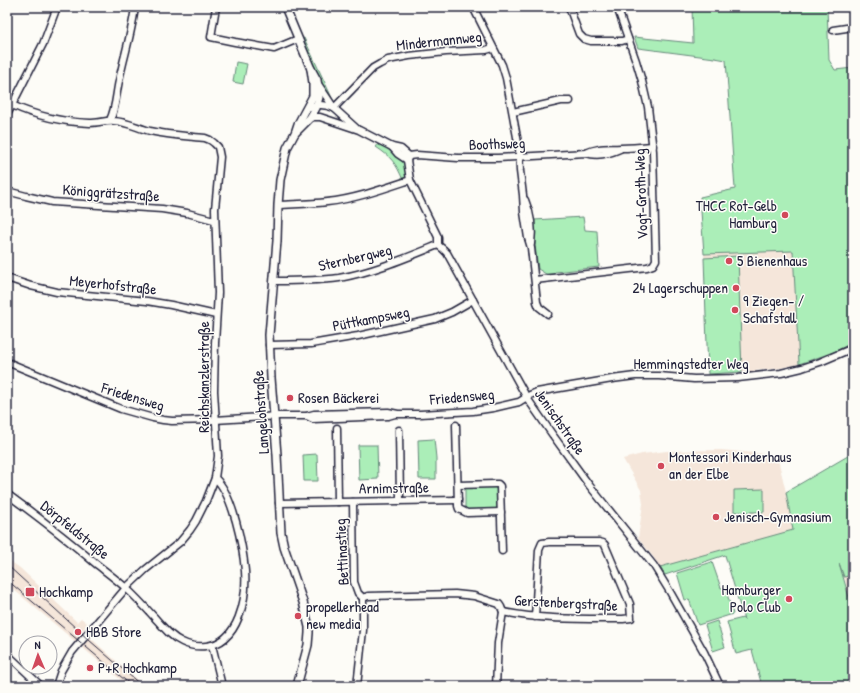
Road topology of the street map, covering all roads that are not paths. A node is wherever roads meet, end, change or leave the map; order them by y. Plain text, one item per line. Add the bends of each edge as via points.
1 (57, 7) edge
2 (135, 7) edge
3 (216, 7) edge
4 (285, 7) edge
5 (474, 7) edge
6 (569, 7) edge
7 (617, 7) edge
8 (853, 28) edge
9 (833, 30) dead end
10 (298, 39) junction
11 (628, 39) junction
12 (493, 48) junction
13 (311, 69) junction
14 (318, 82) junction
15 (313, 96) junction
16 (570, 101) dead end
17 (12, 105) junction
18 (317, 106) junction
19 (115, 107) junction
20 (307, 108) junction
21 (334, 108) junction
22 (513, 112) junction
23 (7, 115) edge
24 (310, 118) junction
25 (323, 118) junction
26 (110, 120) junction
27 (123, 122) junction
28 (358, 130) junction
29 (295, 133) junction
30 (653, 146) junction
31 (520, 157) junction
32 (408, 158) junction
33 (410, 180) junction
34 (7, 191) edge
35 (278, 205) junction
36 (214, 220) junction
37 (438, 245) junction
38 (7, 278) edge
39 (535, 280) junction
40 (275, 281) junction
41 (473, 300) junction
42 (548, 314) dead end
43 (216, 315) junction
44 (269, 344) junction
45 (853, 348) edge
46 (7, 362) edge
47 (527, 398) junction
48 (274, 416) junction
49 (215, 420) junction
50 (456, 425) dead end
51 (337, 428) dead end
52 (399, 430) dead end
53 (215, 478) junction
54 (458, 485) junction
55 (7, 494) edge
56 (458, 500) junction
57 (400, 501) junction
58 (338, 502) junction
59 (353, 502) junction
60 (279, 503) junction
61 (501, 512) junction
62 (502, 551) dead end
63 (126, 588) junction
64 (363, 598) junction
65 (503, 612) junction
66 (535, 617) junction
67 (212, 645) junction
68 (7, 654) edge
69 (41, 686) edge
70 (56, 686) edge
71 (222, 686) edge
72 (297, 686) edge
73 (357, 686) edge
74 (496, 686) edge
75 (720, 686) edge

1 - 17 street via 44,44
2 - 19 street
3 - 10 street via 211,37 274,49
4 - 10 street, Langelohstraße
5 - 12 street
6 - 11 street via 579,34 584,39
7 - 11 street, Vogt-Groth-Weg
8 - 9 street
10 - 13 street, Langelohstraße
11 - 30 street, Vogt-Groth-Weg via 646,96
12 - 21 street, Mindermannweg via 388,60 373,68
12 - 22 street via 504,71
13 - 14 street, Langelohstraße
13 - 15 street, Langelohstraße
14 - 18 street, Langelohstraße
14 - 21 street
15 - 18 street
15 - 20 street, Langelohstraße
16 - 22 street
17 - 23 street
17 - 26 street, Reichskanzlerstraße via 63,120 91,123
18 - 20 street
18 - 21 street
18 - 24 street, Langelohstraße
18 - 25 street
19 - 26 street
19 - 27 street
20 - 29 street, Langelohstraße
21 - 28 street
22 - 31 street
24 - 25 street
24 - 29 street, Langelohstraße
25 - 28 street
26 - 27 street, Reichskanzlerstraße
27 - 36 street, Reichskanzlerstraße via 150,131 205,138 218,147 220,157
28 - 32 street via 401,150
29 - 35 street, Langelohstraße via 283,162
30 - 31 street, Boothsweg via 620,148 609,154 586,152
30 - 39 street, Vogt-Groth-Weg via 655,263 647,268
31 - 32 street, Boothsweg
31 - 39 street via 524,212
32 - 33 street, Jenischstraße
33 - 35 street via 337,200
33 - 37 street, Jenischstraße via 438,237
34 - 36 street, Königgrätzstraße via 52,202 162,209
35 - 40 street, Langelohstraße
36 - 43 street, Reichskanzlerstraße via 218,285
37 - 40 street, Sternbergweg via 364,272 316,280
37 - 41 street, Jenischstraße via 447,253
38 - 43 street, Meyerhofstraße via 57,292 171,305
39 - 42 street via 537,302
40 - 44 street, Langelohstraße
41 - 44 street, Püttkampsweg via 435,320 311,344
41 - 47 street, Jenischstraße
43 - 49 street, Reichskanzlerstraße
44 - 48 street, Langelohstraße
45 - 47 street, Hemmingstedter Weg via 814,364 781,373 738,378 694,379 635,376 537,392
46 - 49 street, Friedensweg via 121,409 153,418 172,421
47 - 48 street, Friedensweg via 507,405 473,411 313,419 306,416
47 - 75 street, Jenischstraße via 589,485 654,566 704,652
48 - 49 street, Friedensweg
48 - 60 street, Langelohstraße
49 - 53 street, Reichskanzlerstraße via 218,456
50 - 54 street
51 - 58 street
52 - 57 street
53 - 63 street, Reichskanzlerstraße via 196,521 185,536
53 - 67 street via 223,487 236,522 246,580 242,608 235,625 227,637
54 - 56 street
54 - 61 street via 498,484
55 - 63 street, Dörpfeldstraße
56 - 57 street, Arnimstraße
56 - 61 street via 460,509 467,513
57 - 59 street, Arnimstraße
58 - 59 street, Arnimstraße
58 - 60 street, Arnimstraße
59 - 64 street, Bettinastieg via 354,582
60 - 72 street, Langelohstraße via 282,540 309,627 308,645
61 - 62 street
63 - 67 street, Dörpfeldstraße via 177,639 189,645
63 - 70 street, Reichskanzlerstraße via 72,652
64 - 65 street, Gerstenbergstraße via 386,595 471,595 498,604
64 - 73 street via 363,630
65 - 66 street, Gerstenbergstraße
65 - 74 street via 496,661
66 - 66 street, Gerstenbergstraße via 539,550 542,543 603,542 630,604 631,618
67 - 71 street
68 - 69 street

